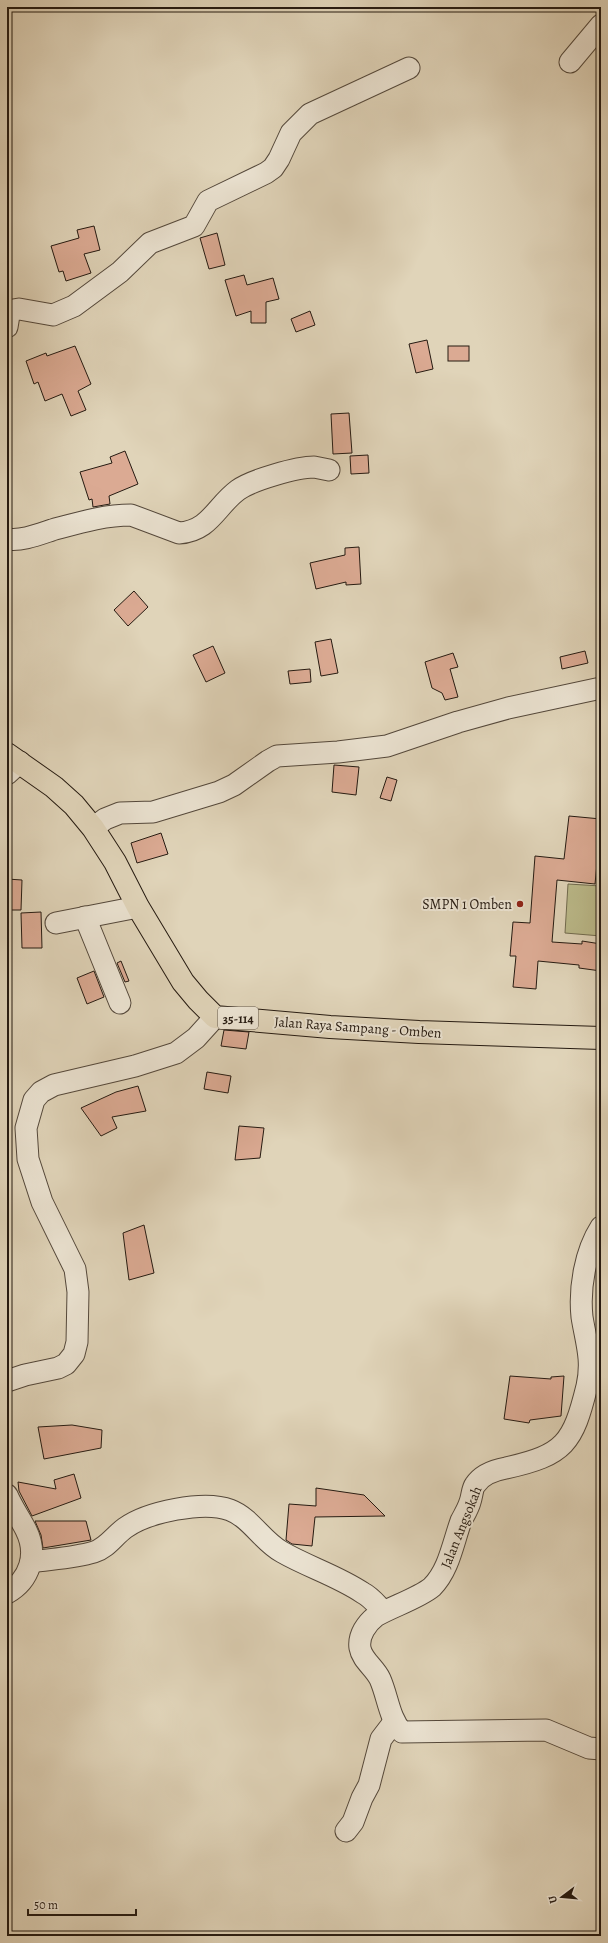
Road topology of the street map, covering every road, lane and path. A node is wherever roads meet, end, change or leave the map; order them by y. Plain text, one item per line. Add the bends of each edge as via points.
1 (601, 25) edge
2 (570, 62) dead end
3 (409, 68) dead end
4 (7, 327) edge
5 (329, 470) dead end
6 (7, 539) edge
7 (601, 688) edge
8 (11, 763) edge
9 (93, 828) junction
10 (138, 907) junction
11 (86, 917) junction
12 (56, 923) dead end
13 (120, 1003) dead end
14 (215, 1017) junction
15 (601, 1038) edge
16 (601, 1227) edge
17 (7, 1381) edge
18 (7, 1494) edge
19 (30, 1562) junction
20 (7, 1594) edge
21 (383, 1611) junction
22 (394, 1722) junction
23 (601, 1749) edge
24 (346, 1831) dead end

1 - 2 street
3 - 4 street via 310,114 291,133 273,168 213,198 203,208 194,226 150,243 120,272 74,306 53,315 14,310 9,315
5 - 6 street via 314,467 252,482 223,503 203,526 188,533 179,533 130,515 123,515 86,521 27,538
7 - 9 street via 508,708 387,746 277,756 219,792 153,812 120,813 105,819
8 - 9 main road, 35-114 via 54,787 74,805
9 - 10 main road, 35-114 via 115,862
10 - 11 street
10 - 14 main road, 35-114 via 183,982
11 - 12 street
11 - 13 street
14 - 15 main road, Jalan Raya Sampang - Omben / 35-114 via 412,1031
14 - 17 street via 196,1038 176,1053 136,1066 54,1084 34,1100 26,1128 28,1159 42,1202 75,1270 78,1292 77,1342 74,1354 66,1364
16 - 21 street, Jalan Angsokah via 591,1249 583,1278 582,1317 590,1365 574,1430 562,1446 550,1455 493,1471 474,1485 470,1503 440,1578 430,1588
18 - 19 street via 27,1531 31,1550
19 - 20 street via 26,1577 17,1588
19 - 21 street via 94,1552 109,1543 125,1528 142,1518 158,1513 197,1506 229,1509 243,1517 280,1551 364,1593
21 - 22 street, Jalan Angsokah via 364,1629 360,1648 379,1678
22 - 23 street via 406,1734 546,1730 589,1748
22 - 24 street via 381,1740 369,1785 353,1822

